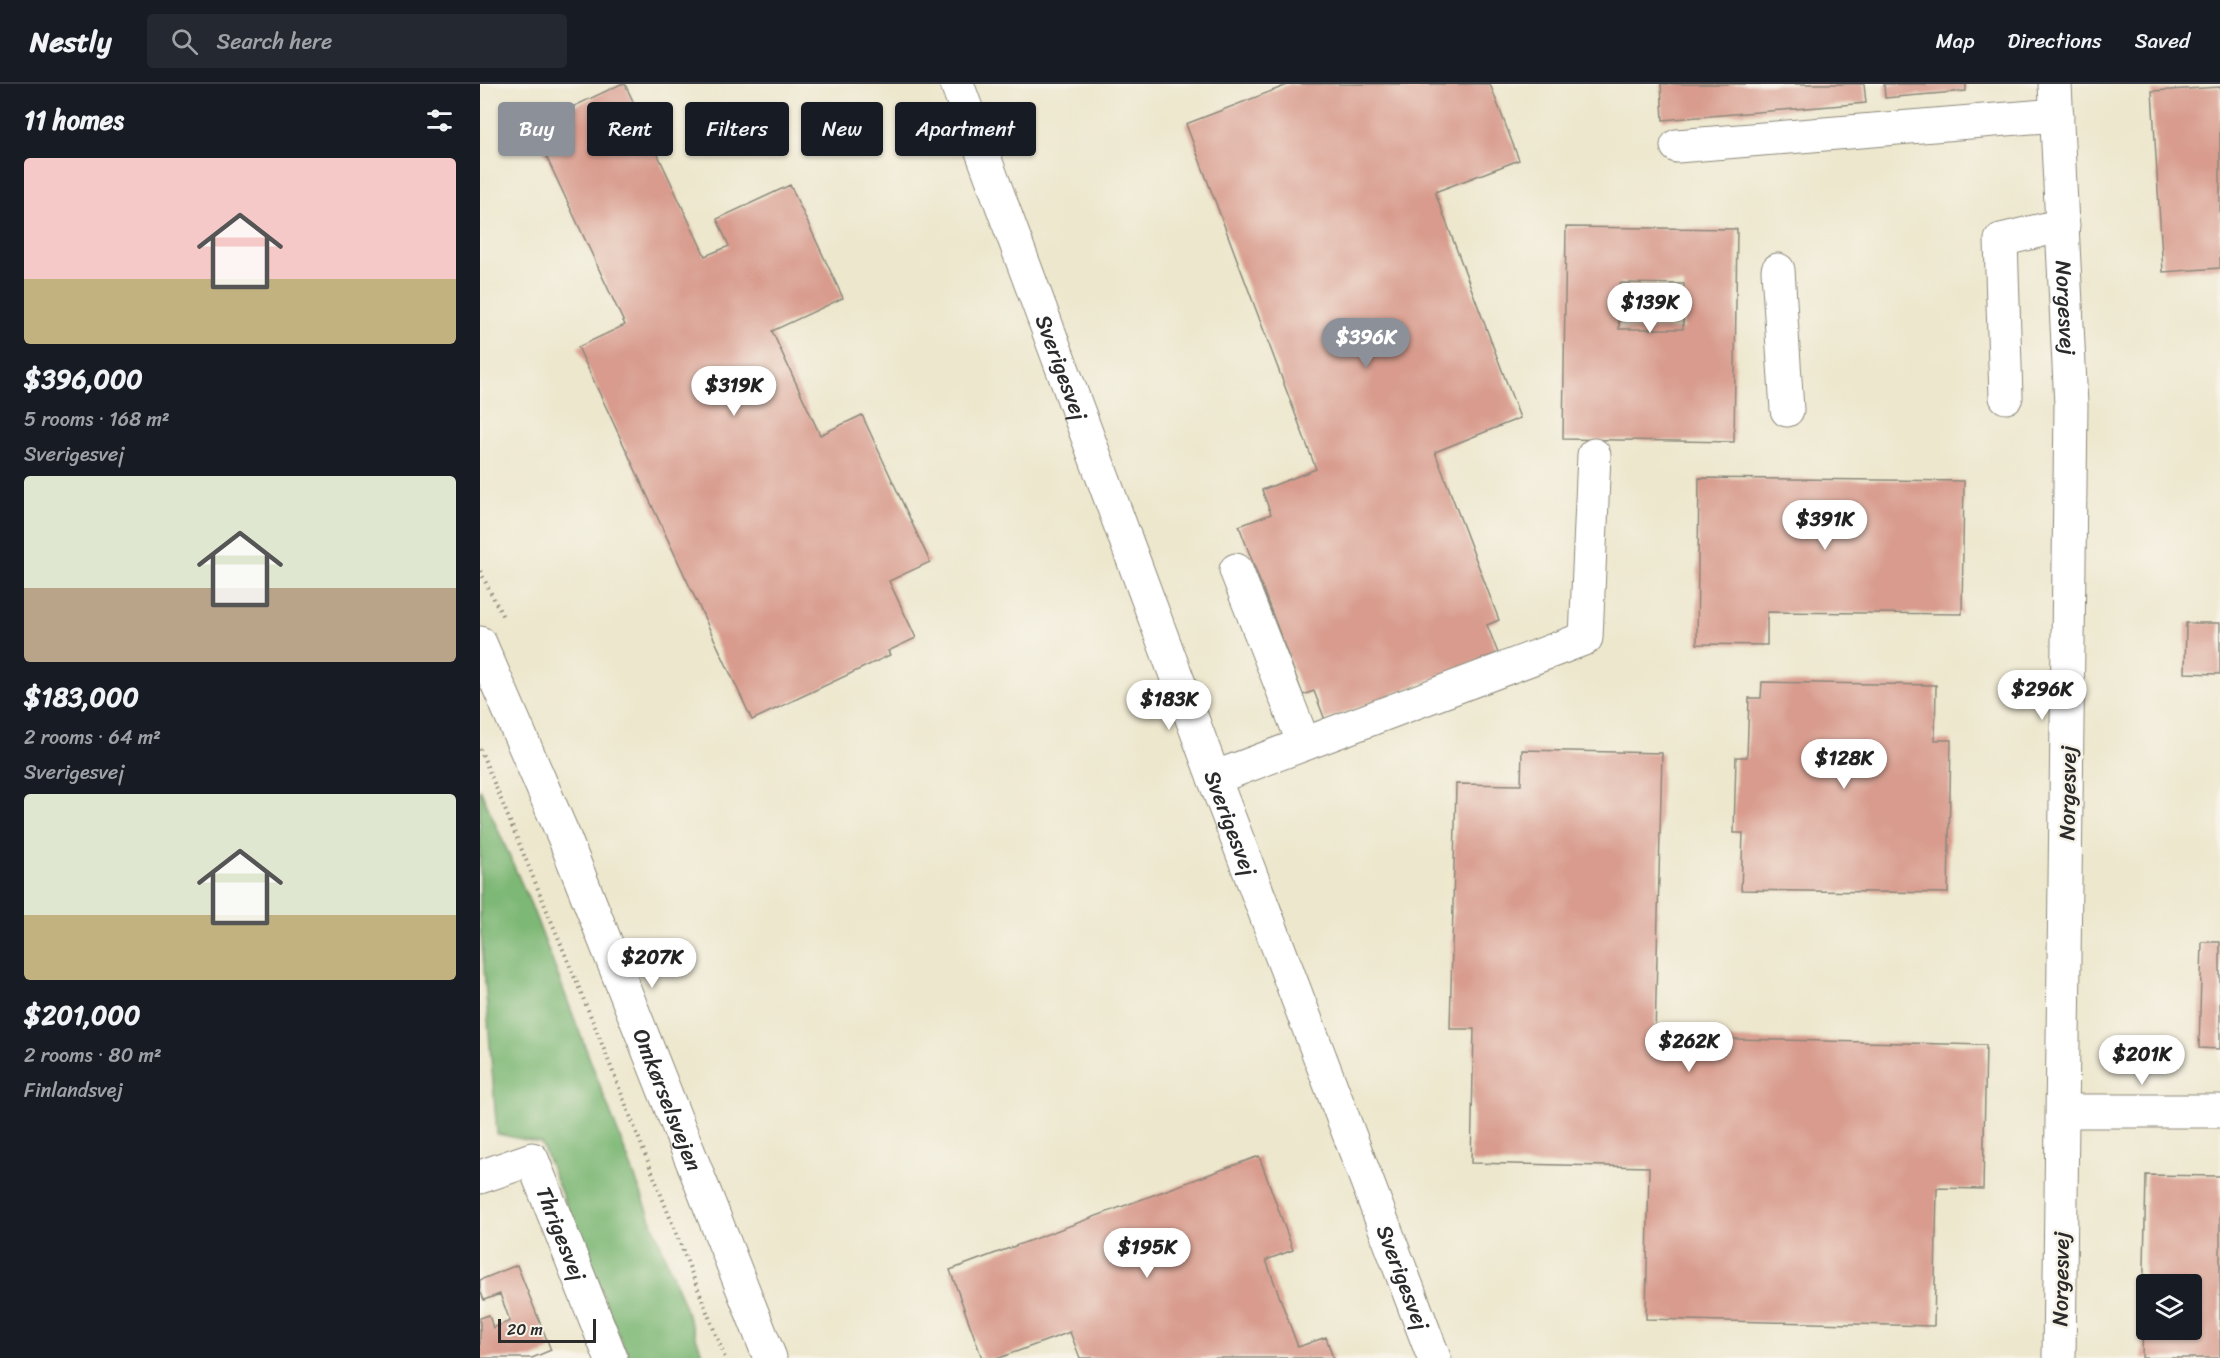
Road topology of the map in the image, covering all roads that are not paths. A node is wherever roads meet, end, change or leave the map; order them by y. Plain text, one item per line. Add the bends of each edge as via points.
1 (957, 84) edge
2 (2056, 100) edge
3 (1677, 146) dead end
4 (2063, 225) junction
5 (1778, 270) dead end
6 (2006, 397) dead end
7 (1787, 410) dead end
8 (1594, 455) dead end
9 (1236, 570) dead end
10 (480, 643) edge
11 (1304, 744) junction
12 (1214, 778) junction
13 (2063, 1111) junction
14 (2220, 1111) edge
15 (480, 1177) edge
16 (611, 1358) edge
17 (770, 1358) edge
18 (1434, 1358) edge
19 (2059, 1358) edge

1 - 12 street, Sverigesvej
2 - 3 street
2 - 4 street, Norgesvej
4 - 6 street via 2001,240
4 - 13 street, Norgesvej via 2071,405
5 - 7 street
8 - 11 street via 1586,638
9 - 11 street
10 - 17 street, Omkørselsvejen via 564,837
11 - 12 street
12 - 18 street, Sverigesvej
13 - 14 street
13 - 19 street, Norgesvej
15 - 16 street, Thrigesvej via 532,1159

